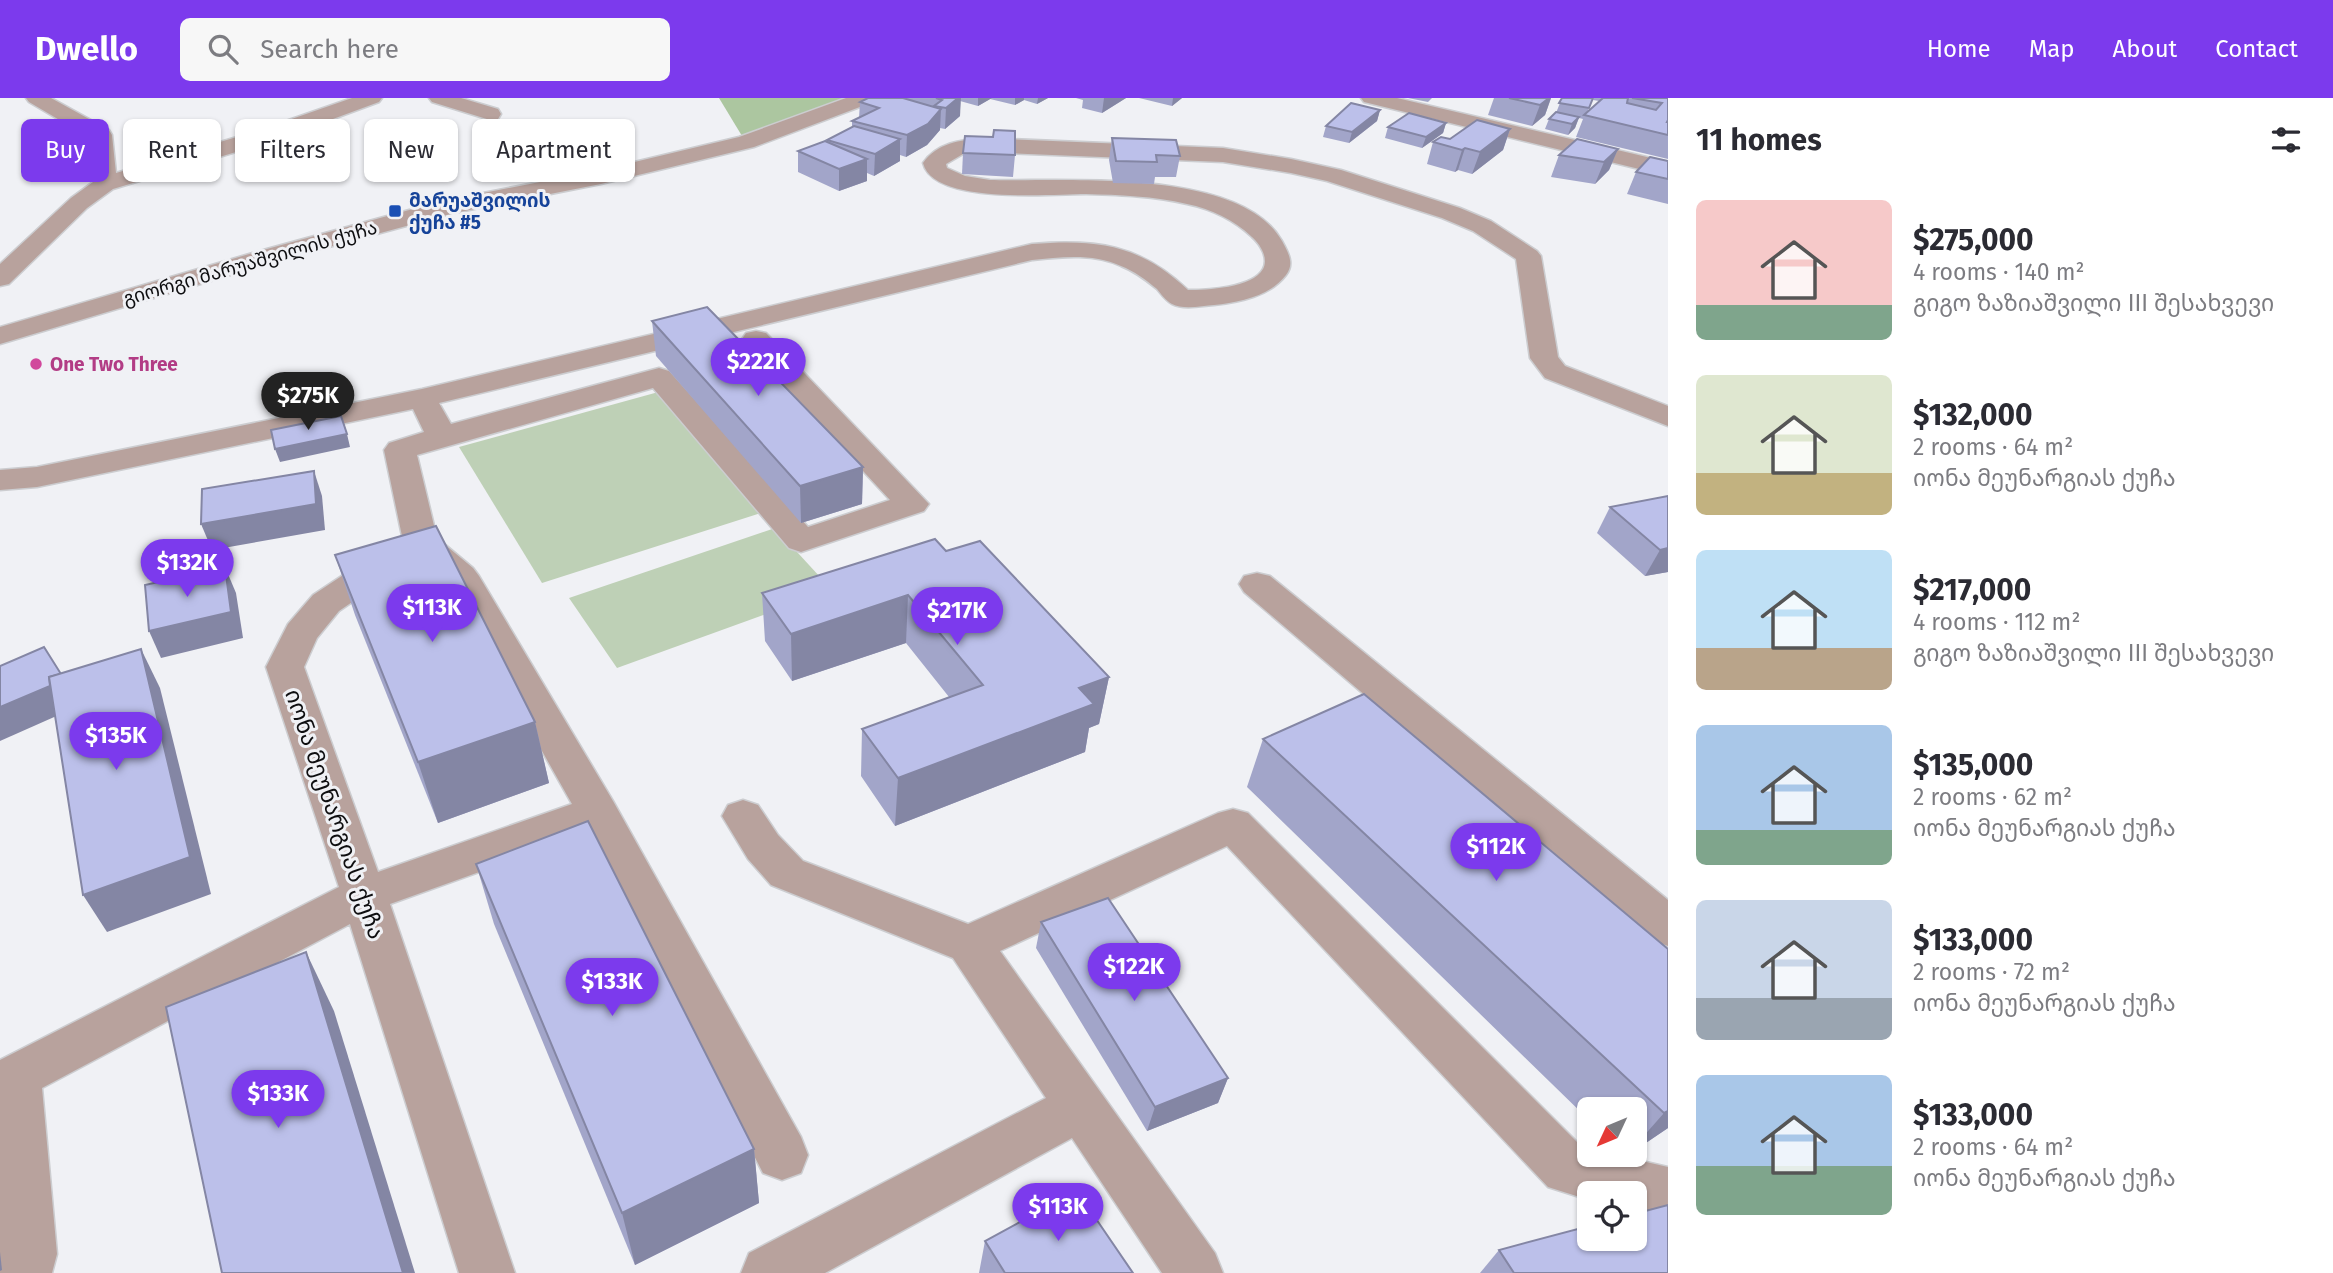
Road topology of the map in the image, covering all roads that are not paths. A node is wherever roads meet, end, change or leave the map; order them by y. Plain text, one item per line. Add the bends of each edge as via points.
1 (36, 98) edge
2 (372, 98) edge
3 (439, 98) edge
4 (866, 98) edge
5 (1371, 98) edge
6 (490, 114) dead end
7 (1668, 169) edge
8 (105, 184) junction
9 (0, 278) edge
10 (0, 336) edge
11 (756, 339) dead end
12 (422, 398) junction
13 (1668, 417) edge
14 (442, 436) junction
15 (0, 480) edge
16 (420, 540) junction
17 (1257, 584) dead end
18 (598, 812) junction
19 (743, 816) dead end
20 (364, 895) junction
21 (1668, 927) edge
22 (969, 944) junction
23 (8, 1082) edge
24 (1080, 1107) junction
25 (782, 1155) dead end
26 (1668, 1193) edge
27 (24, 1273) edge
28 (487, 1273) edge
29 (769, 1273) edge
30 (1195, 1273) edge

1 - 8 street via 101,135
2 - 8 street
3 - 6 street
4 - 10 street, გიორგი მარუაშვილის ქუჩა via 746,142 451,206
5 - 7 street
8 - 9 street
11 - 14 street via 912,504 801,541 659,377
12 - 13 street via 1032,252 1064,249 1125,257 1146,266 1181,298 1228,297 1263,285 1276,270 1274,245 1262,230 1210,203 1148,189 983,186 952,180 936,171 934,163 947,151 983,145 1253,158 1333,175 1451,213 1482,226 1528,256 1544,358 1555,372
12 - 14 street
12 - 15 street via 37,477
14 - 16 street via 400,450
16 - 18 street via 461,576
16 - 20 street, იონა მეუნარგიას ქუჩა via 326,603 301,633 285,667
17 - 21 street
18 - 20 street
18 - 25 street
19 - 22 street via 787,873
20 - 23 street
20 - 28 street, იონა მეუნარგიას ქუჩა
22 - 24 street
22 - 26 street via 1233,825 1567,1169
23 - 27 street via 29,1254
24 - 29 street
24 - 30 street

